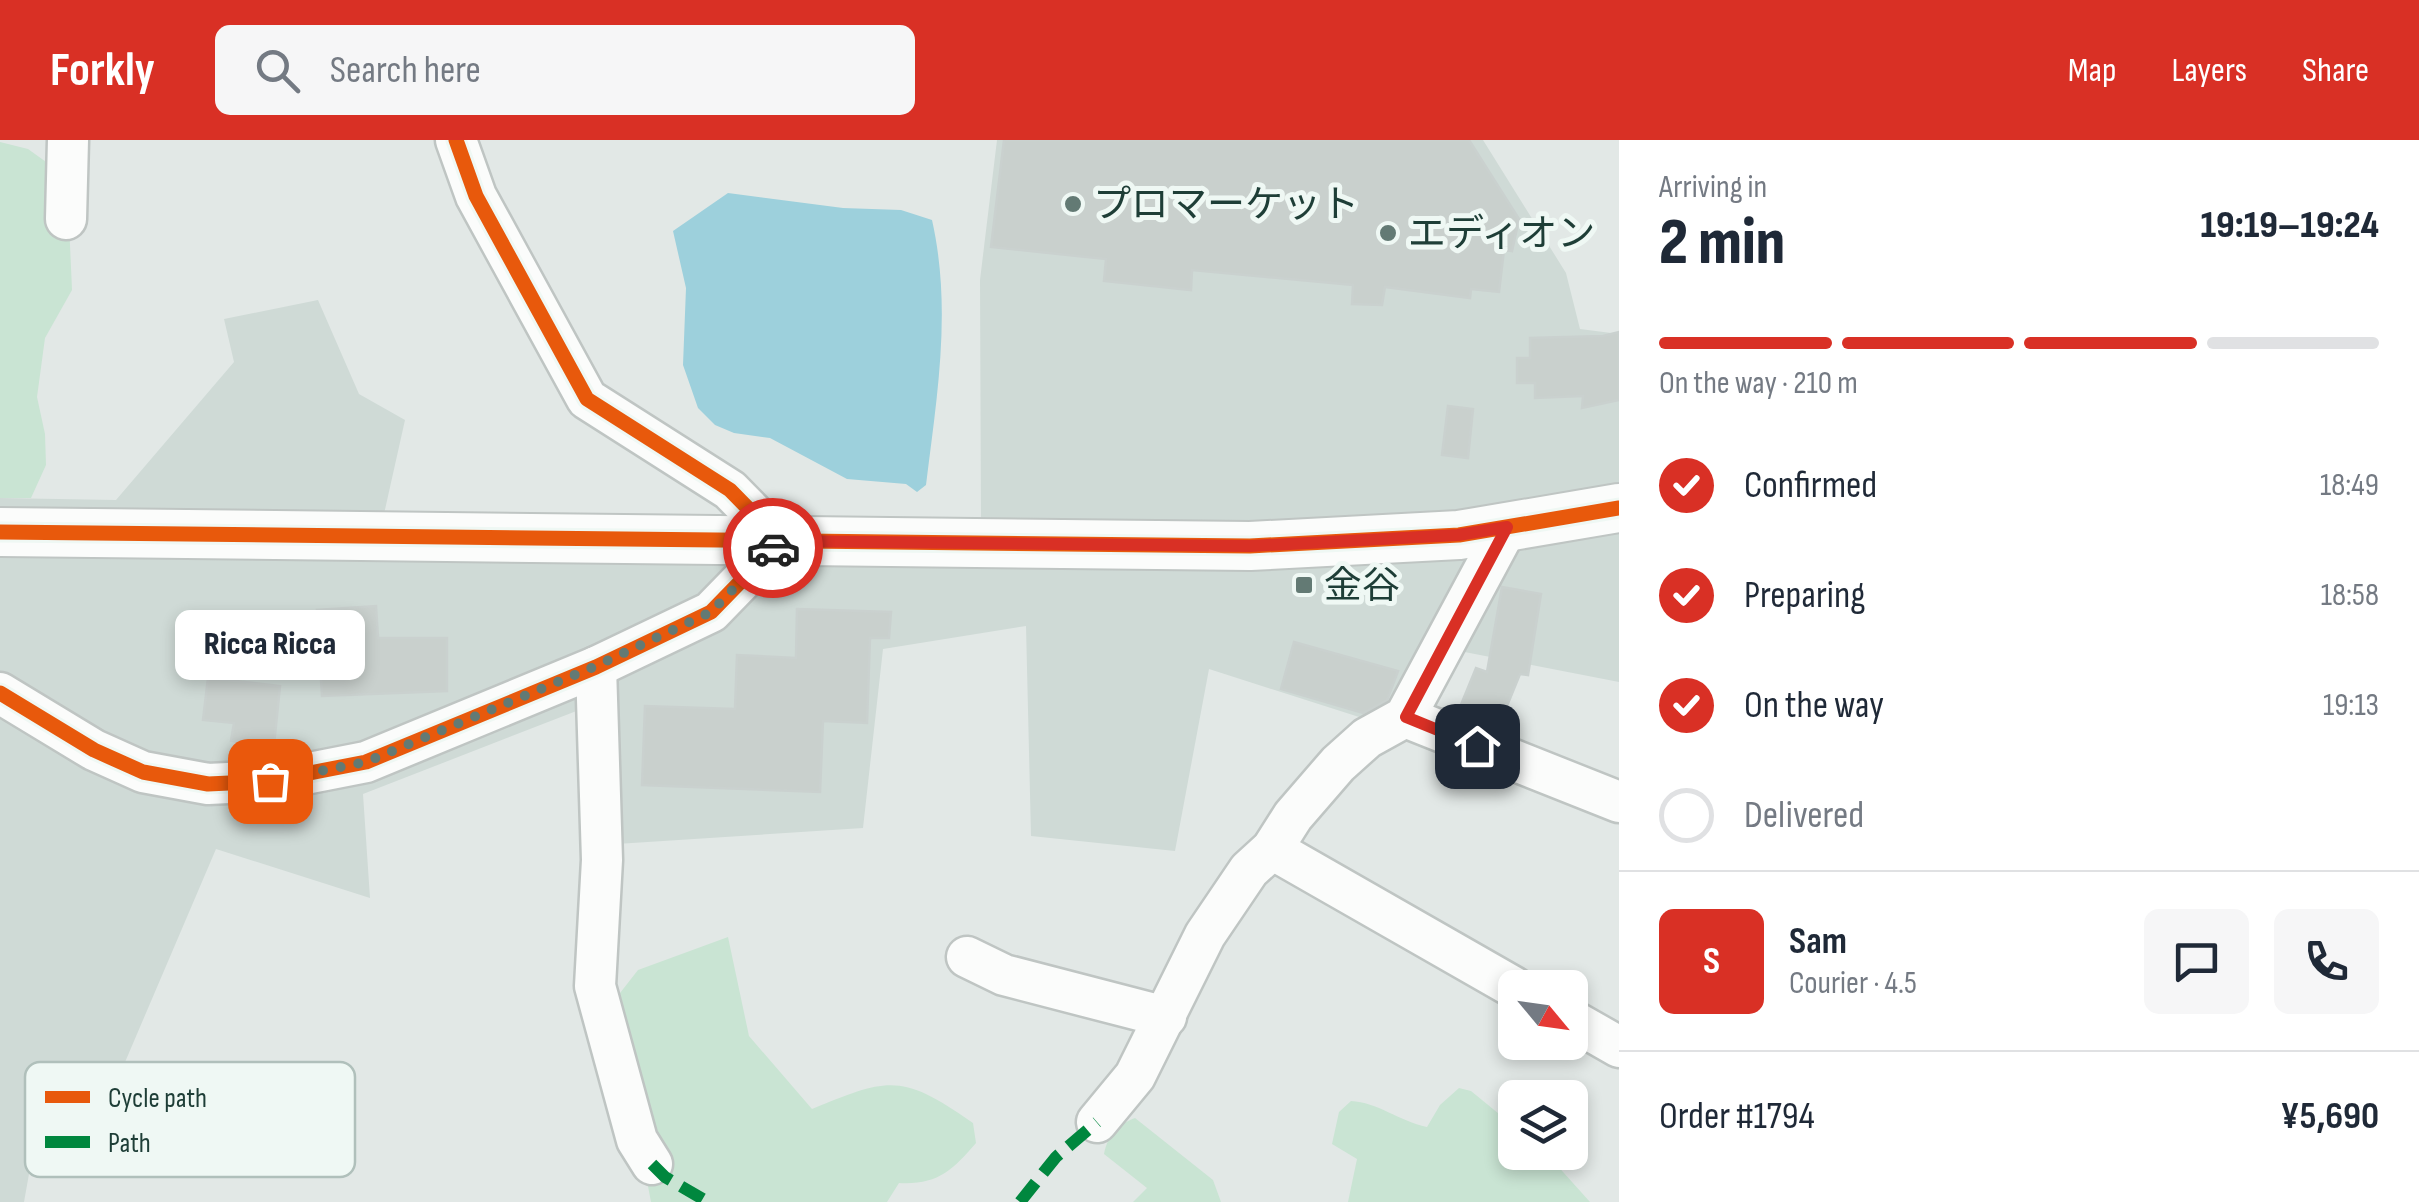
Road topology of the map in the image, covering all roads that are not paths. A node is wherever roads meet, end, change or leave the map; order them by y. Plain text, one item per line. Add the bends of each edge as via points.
1 (68, 140) edge
2 (456, 140) edge
3 (66, 219) dead end
4 (1619, 508) edge
5 (1507, 527) junction
6 (0, 532) edge
7 (780, 541) junction
8 (596, 666) junction
9 (0, 693) edge
10 (1406, 717) junction
11 (1619, 802) edge
12 (1272, 849) junction
13 (967, 956) dead end
14 (1498, 978) edge
15 (1166, 1017) junction
16 (1588, 1029) edge
17 (1619, 1047) edge
18 (1097, 1122) dead end
19 (652, 1164) dead end

1 - 3 street
2 - 7 street via 476,196 587,399 730,490
4 - 5 street
5 - 7 street via 1250,546
5 - 10 street
6 - 7 street
7 - 8 street via 711,612
8 - 9 street via 366,762 241,784 169,779 118,762
8 - 19 street via 602,860 594,986 637,1140
10 - 11 street
10 - 12 street via 1366,738 1338,764
12 - 14 street
12 - 15 street via 1230,896
13 - 15 street via 1004,975
15 - 18 street via 1135,1076
16 - 17 street

